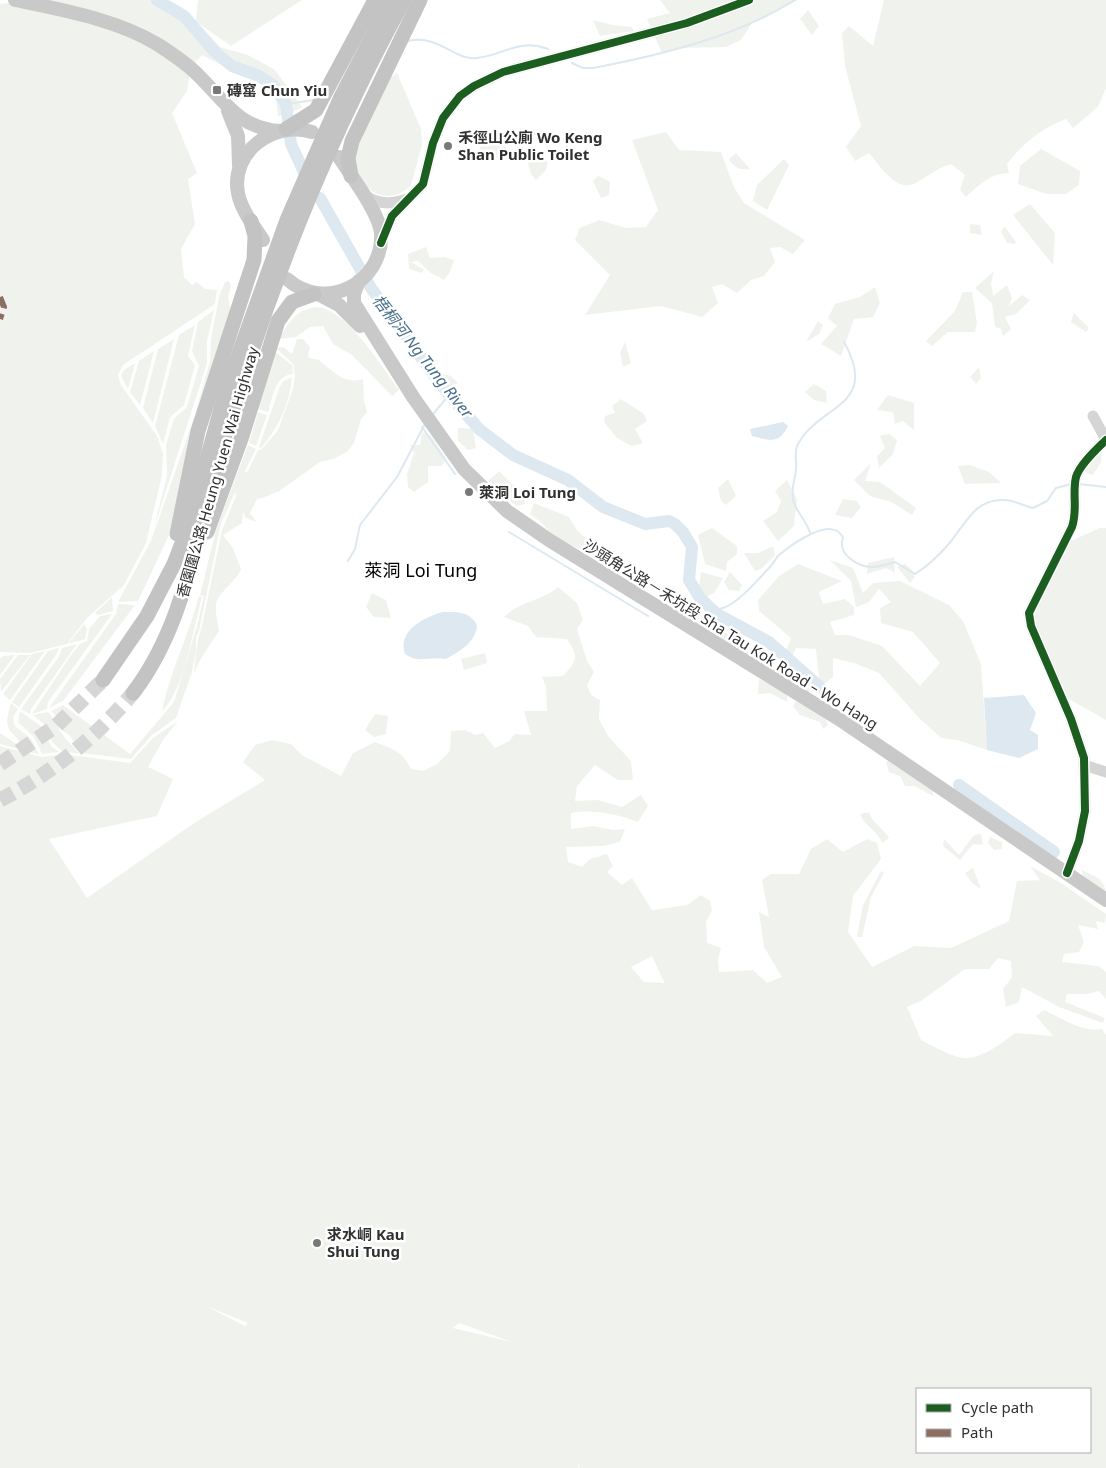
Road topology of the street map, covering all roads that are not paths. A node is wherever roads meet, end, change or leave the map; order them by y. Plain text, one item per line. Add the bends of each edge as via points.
1 (15, 0) edge
2 (375, 0) edge
3 (391, 0) edge
4 (404, 0) edge
5 (420, 0) edge
6 (749, 0) edge
7 (226, 106) junction
8 (289, 130) junction
9 (339, 157) dead end
10 (239, 168) junction
11 (351, 176) junction
12 (360, 190) junction
13 (411, 198) junction
14 (251, 221) junction
15 (263, 240) dead end
16 (380, 246) junction
17 (287, 279) dead end
18 (354, 288) junction
19 (316, 294) junction
20 (250, 338) junction
21 (382, 350) junction
22 (1093, 416) dead end
23 (1106, 440) edge
24 (192, 562) junction
25 (166, 582) junction
26 (103, 680) tunnel mouth
27 (133, 693) tunnel mouth
28 (1084, 765) junction
29 (1106, 772) edge
30 (1067, 873) junction
31 (1106, 900) edge

1 - 7 main road via 109,24 150,40 187,65
2 - 8 highway via 321,102
3 - 20 highway, 香園圍公路 Heung Yuen Wai Highway via 313,158 284,228
4 - 20 highway, 香園圍公路 Heung Yuen Wai Highway via 326,158
5 - 11 highway via 350,147
6 - 13 street via 687,23 480,81 460,96 443,118 433,143 424,184
7 - 8 main road via 248,124
7 - 10 main road via 238,136
8 - 10 main road via 249,150
9 - 11 main road
10 - 14 main road via 237,192
11 - 12 main road
12 - 13 street via 382,203
12 - 16 main road via 378,223
13 - 16 street via 392,216
14 - 15 main road
14 - 25 highway via 254,260 195,443
16 - 18 main road via 371,270
17 - 19 main road, 沙頭角公路－禾坑段 Sha Tau Kok Road – Wo Hang
18 - 19 main road
18 - 21 main road, 沙頭角公路－禾坑段 Sha Tau Kok Road – Wo Hang via 357,311
19 - 21 main road, 沙頭角公路－禾坑段 Sha Tau Kok Road – Wo Hang via 344,309
19 - 24 highway via 292,302 278,322 215,514
20 - 24 highway, 香園圍公路 Heung Yuen Wai Highway
20 - 25 highway, 香園圍公路 Heung Yuen Wai Highway via 214,430 188,528
21 - 30 main road, 沙頭角公路－禾坑段 Sha Tau Kok Road – Wo Hang via 470,476 523,523 839,719
22 - 23 street
23 - 28 street via 1079,471 1076,517 1028,612 1071,719
24 - 27 highway, 香園圍公路 Heung Yuen Wai Highway via 165,642
25 - 26 highway, 香園圍公路 Heung Yuen Wai Highway via 136,634
28 - 29 street
28 - 30 street via 1085,811 1079,841
30 - 31 main road, 沙頭角公路－禾坑段 Sha Tau Kok Road – Wo Hang

